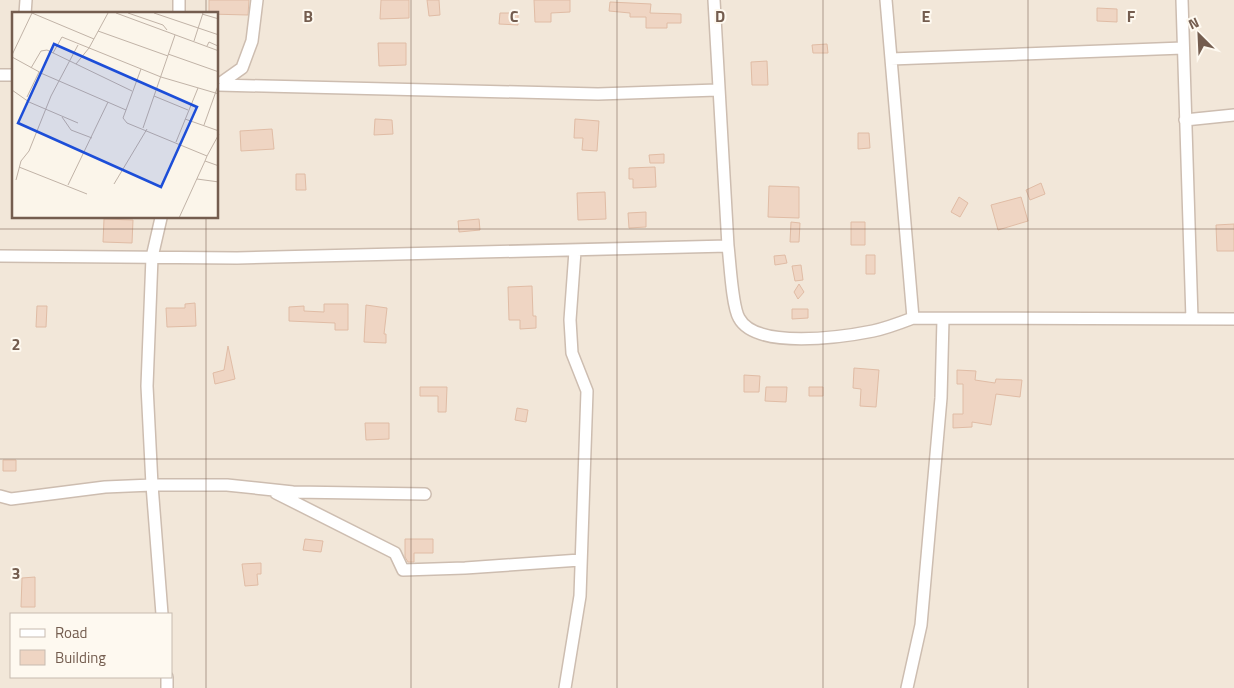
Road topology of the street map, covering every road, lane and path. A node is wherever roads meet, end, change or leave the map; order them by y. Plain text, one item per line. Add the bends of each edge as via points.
1 (257, 0) edge
2 (714, 0) edge
3 (886, 0) edge
4 (1182, 0) edge
5 (1183, 48) junction
6 (891, 59) junction
7 (219, 84) edge
8 (219, 85) edge
9 (717, 90) junction
10 (1234, 115) edge
11 (1185, 120) junction
12 (162, 219) edge
13 (728, 246) junction
14 (574, 251) junction
15 (0, 256) edge
16 (152, 257) junction
17 (913, 318) junction
18 (943, 319) junction
19 (1192, 319) junction
20 (1234, 319) edge
21 (152, 485) junction
22 (269, 490) junction
23 (426, 494) dead end
24 (0, 496) edge
25 (580, 560) junction
26 (162, 613) edge
27 (566, 688) edge
28 (907, 688) edge

1 - 7 street via 252,41 242,68
2 - 9 street
3 - 6 street
4 - 5 street
5 - 6 street
5 - 11 street
6 - 17 street
8 - 9 street via 598,94
9 - 13 street
10 - 11 street
11 - 19 street
12 - 16 street
13 - 14 street
13 - 17 street via 737,316 754,332 782,338 830,338 875,331
14 - 16 street
14 - 25 street via 570,320 572,353 587,391
15 - 16 street
16 - 21 street via 147,386
17 - 18 street
18 - 19 street
18 - 28 street via 941,398 921,626
19 - 20 street
21 - 22 street via 227,485
21 - 24 street via 105,486 11,499
21 - 26 street
22 - 23 street
22 - 25 street via 395,553 403,570
25 - 27 street via 580,596

